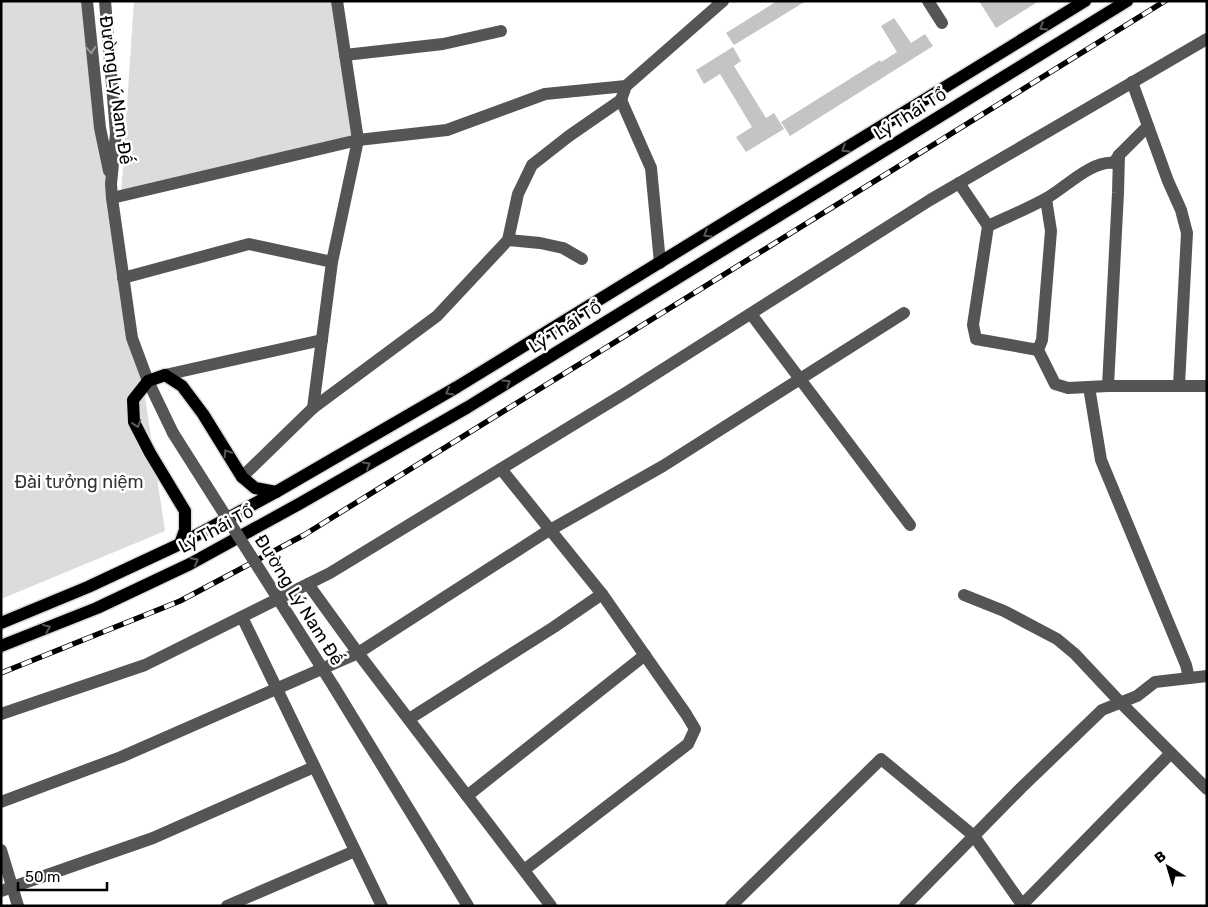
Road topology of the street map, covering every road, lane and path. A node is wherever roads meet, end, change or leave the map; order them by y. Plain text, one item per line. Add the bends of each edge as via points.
1 (87, 1) edge
2 (105, 1) edge
3 (337, 1) edge
4 (723, 1) edge
5 (928, 1) edge
6 (1085, 1) edge
7 (1128, 1) edge
8 (942, 24) dead end
9 (501, 31) dead end
10 (1207, 39) edge
11 (345, 55) junction
12 (1132, 82) junction
13 (626, 86) junction
14 (621, 100) junction
15 (1148, 126) junction
16 (358, 140) junction
17 (1119, 155) junction
18 (958, 183) junction
19 (111, 184) junction
20 (112, 198) junction
21 (1046, 199) junction
22 (988, 226) junction
23 (508, 240) junction
24 (582, 259) dead end
25 (332, 262) junction
26 (660, 263) junction
27 (123, 278) junction
28 (904, 313) dead end
29 (751, 314) junction
30 (322, 340) junction
31 (1038, 350) junction
32 (165, 375) junction
33 (800, 379) junction
34 (148, 381) junction
35 (1108, 386) junction
36 (1179, 386) junction
37 (1207, 386) edge
38 (1089, 387) junction
39 (313, 408) junction
40 (332, 460) junction
41 (500, 469) junction
42 (242, 477) junction
43 (344, 478) junction
44 (276, 492) junction
45 (910, 524) dead end
46 (550, 530) junction
47 (180, 544) junction
48 (113, 576) junction
49 (308, 584) junction
50 (602, 594) junction
51 (964, 595) dead end
52 (123, 596) junction
53 (242, 617) junction
54 (1, 622) edge
55 (1, 646) edge
56 (358, 653) junction
57 (645, 655) junction
58 (1207, 676) edge
59 (1189, 678) junction
60 (276, 689) junction
61 (1120, 702) junction
62 (1, 714) edge
63 (409, 719) junction
64 (1171, 753) junction
65 (314, 767) junction
66 (1207, 789) edge
67 (467, 796) junction
68 (1, 802) edge
69 (974, 836) junction
70 (1, 850) edge
71 (355, 850) junction
72 (524, 870) junction
73 (7, 889) edge
74 (1022, 905) edge
75 (18, 906) edge
76 (227, 906) edge
77 (382, 906) edge
78 (468, 906) edge
79 (551, 906) edge
80 (731, 906) edge
81 (905, 906) edge

1 -> 19 street, Đường Lý Nam Đế via 100,128
2 - 19 street, Đường Lý Nam Đế via 116,133
3 - 11 street
4 - 13 street
5 - 8 street
6 -> 26 main road, Lý Thái Tổ
43 -> 7 main road, Lý Thái Tổ via 468,407
9 - 11 street via 442,44
10 - 12 street
11 - 16 street
12 - 15 street
12 - 18 street
13 - 14 street
13 - 16 street via 545,94 447,130
14 - 23 street via 532,165 518,194
14 - 26 street via 651,168
15 - 17 street
15 - 36 street via 1187,233
16 - 20 street
16 - 25 street
17 - 21 street via 1114,163 1090,169
17 - 35 street
18 - 22 street
18 - 29 street
19 - 20 street, Đường Lý Nam Đế
20 - 27 street, Đường Lý Nam Đế
21 - 22 street
21 - 31 street via 1051,231 1042,340
22 - 31 street via 973,325 976,339
23 - 24 street via 563,248
23 - 39 street via 437,316
25 - 27 street via 249,244
25 - 30 street
26 -> 40 main road, Lý Thái Tổ
27 - 34 street, Đường Lý Nam Đế via 132,338
28 - 33 street
29 - 33 street
29 - 41 street
30 - 32 street
30 - 39 street
31 - 38 street via 1055,384 1068,388
32 - 34 main road
42 -> 32 main road via 182,386
33 - 45 street
33 - 46 street via 663,466
34 -> 47 main road via 133,400 134,422 185,511 185,530
34 - 78 street, Đường Lý Nam Đế, bridge via 172,433
35 - 36 street
35 - 38 street
36 - 37 street
38 - 59 street via 1101,460
39 - 42 street
40 - 43 main road
40 - 44 main road, Lý Thái Tổ
41 - 46 street
41 - 49 street
42 - 44 main road via 255,488
52 -> 43 main road, Lý Thái Tổ via 190,564
44 - 47 main road, Lý Thái Tổ
46 - 50 street
46 - 56 street
47 - 48 main road, Lý Thái Tổ
48 - 52 main road
48 - 54 main road, Lý Thái Tổ
49 - 53 street
49 - 56 street
50 - 57 street
50 - 63 street
51 - 61 street via 1004,611 1057,639
55 -> 52 main road, Lý Thái Tổ
53 - 60 street
53 - 62 street via 145,665
56 - 60 street
56 - 63 street
57 - 67 street
57 - 72 street via 695,729 688,744
58 - 59 street
59 - 61 street via 1155,682 1137,696
60 - 65 street
60 - 68 street via 121,757
61 - 64 street
61 - 69 street via 1102,710
63 - 67 street
64 - 66 street
64 - 74 street
65 - 71 street
65 - 73 street via 153,838
67 - 72 street
69 - 74 street
69 - 80 street via 881,759
69 - 81 street
70 - 73 street
71 - 76 street
71 - 77 street
72 - 79 street
73 - 75 street

